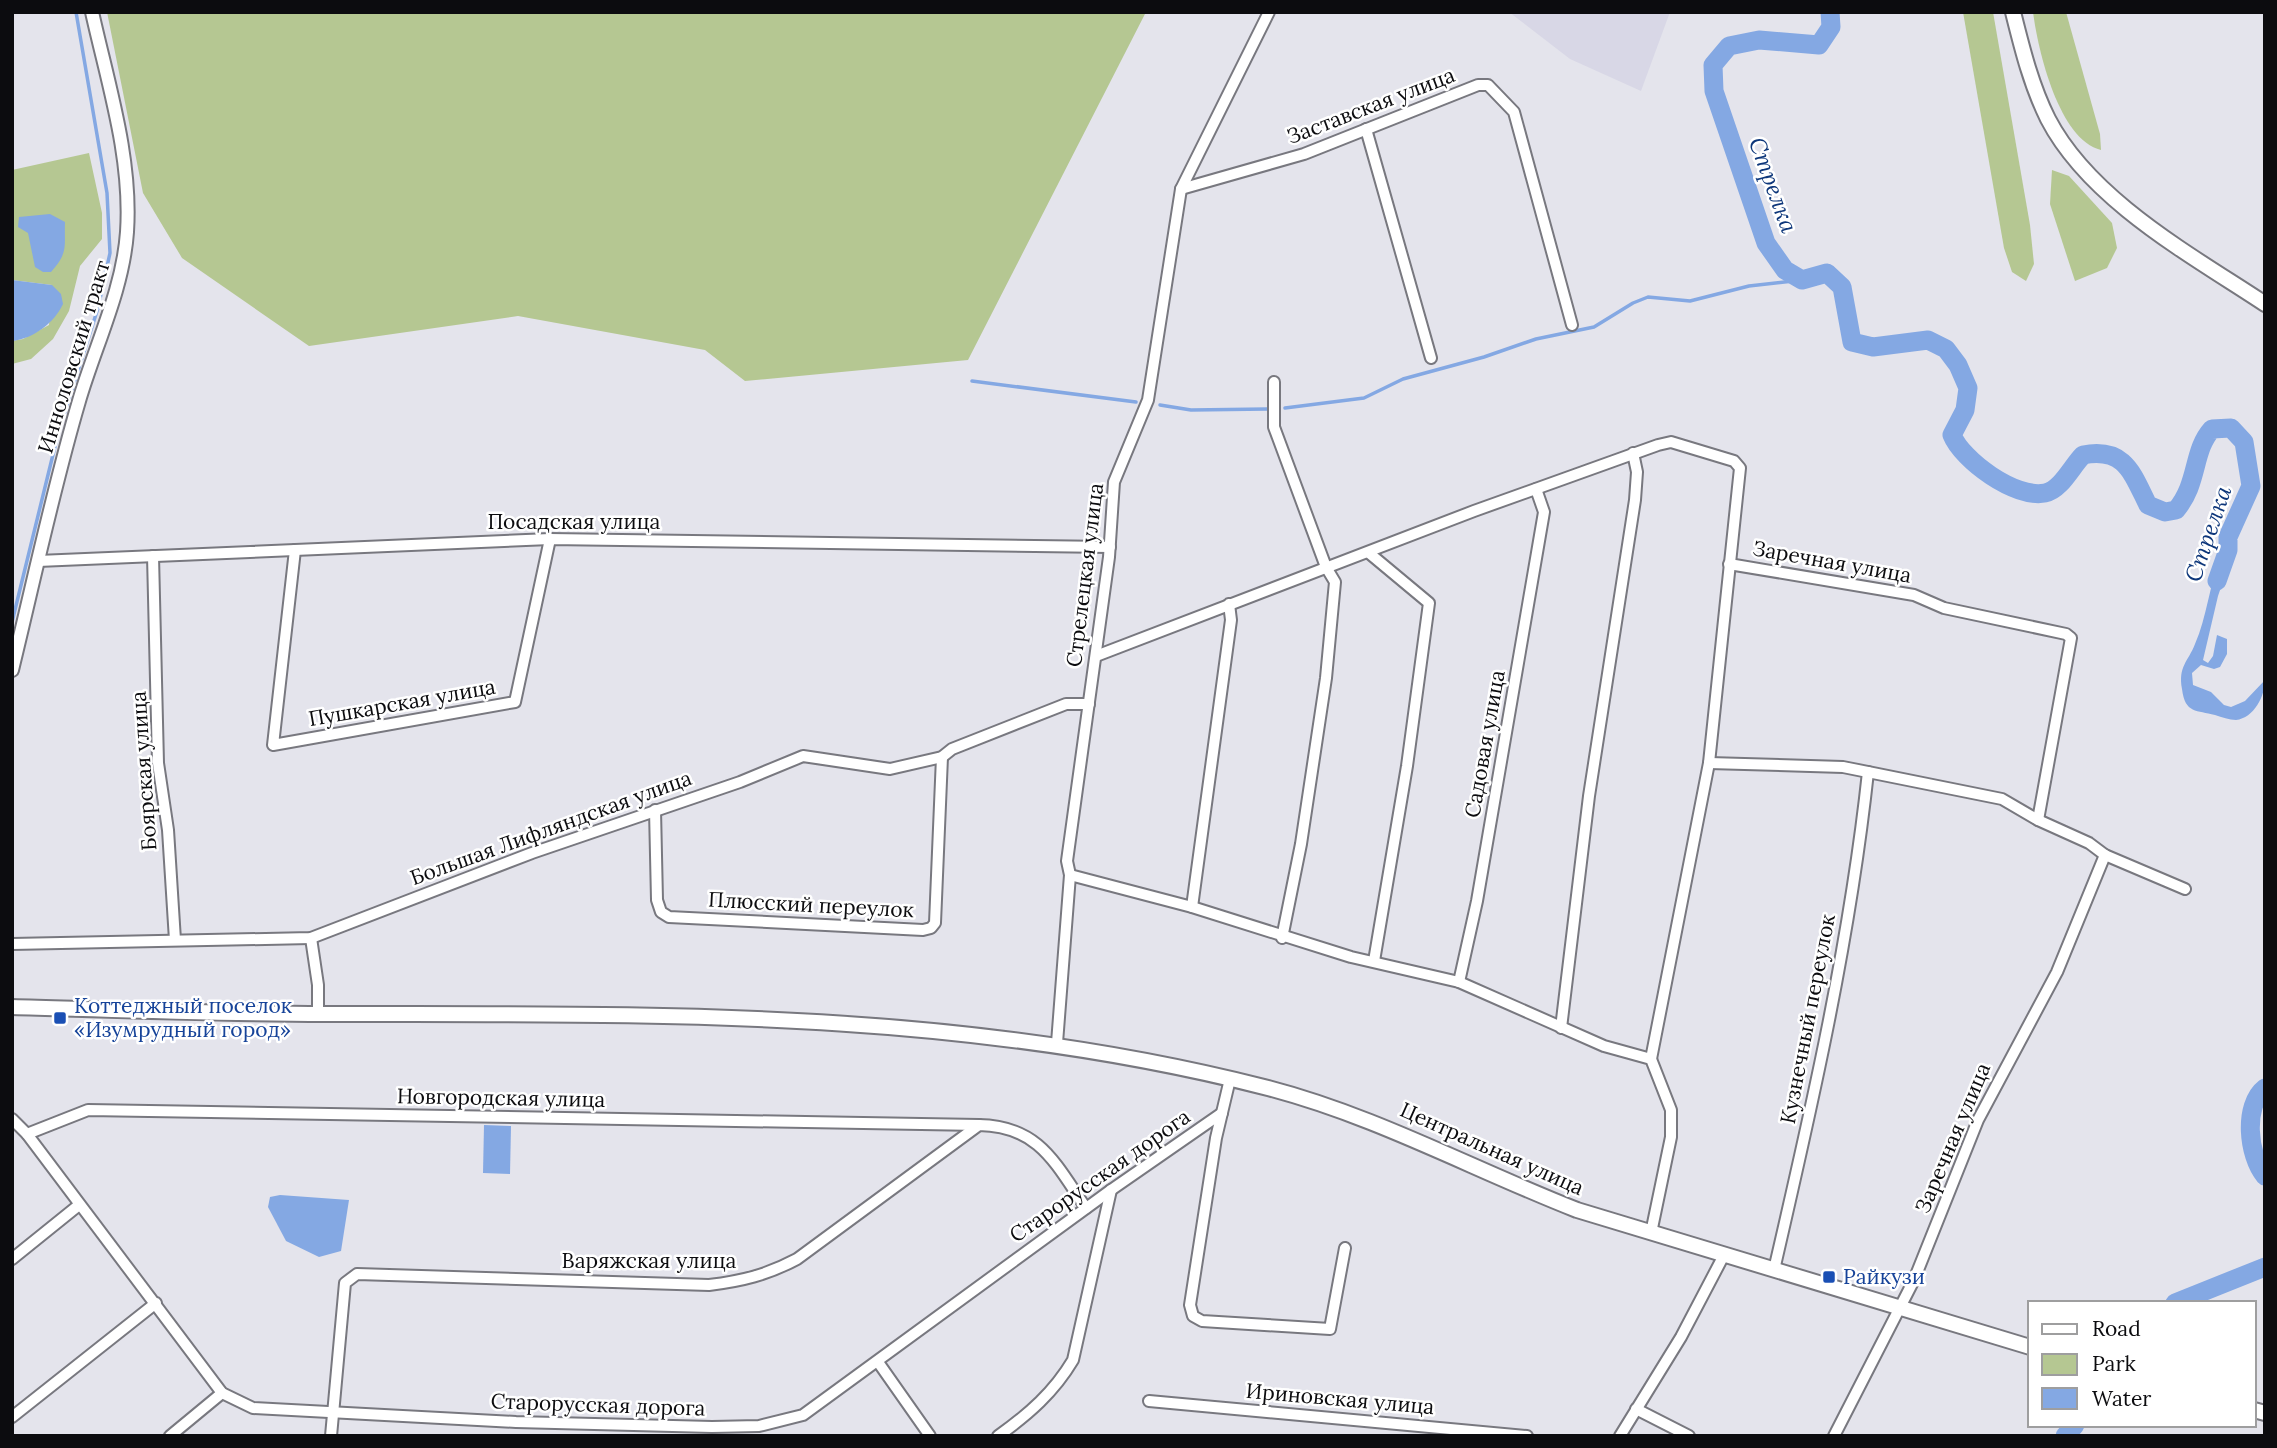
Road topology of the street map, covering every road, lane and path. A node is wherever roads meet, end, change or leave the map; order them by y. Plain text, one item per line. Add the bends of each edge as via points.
1 (92, 12) edge
2 (1269, 12) edge
3 (2012, 12) edge
4 (1366, 129) junction
5 (1181, 189) junction
6 (2265, 304) edge
7 (1572, 325) dead end
8 (1431, 358) dead end
9 (1274, 382) dead end
10 (1633, 453) junction
11 (1536, 489) junction
12 (550, 539) junction
13 (1110, 547) junction
14 (295, 550) junction
15 (1369, 552) junction
16 (153, 556) junction
17 (38, 561) junction
18 (1730, 564) junction
19 (1325, 567) junction
20 (1229, 604) junction
21 (1096, 656) junction
22 (12, 670) edge
23 (1089, 704) junction
24 (942, 757) junction
25 (1709, 763) junction
26 (1868, 772) junction
27 (655, 810) junction
28 (2035, 819) junction
29 (2107, 856) junction
30 (1070, 875) junction
31 (2185, 889) dead end
32 (1192, 908) junction
33 (311, 938) junction
34 (1282, 938) junction
35 (175, 940) junction
36 (12, 944) edge
37 (1374, 961) junction
38 (1459, 982) junction
39 (12, 1007) edge
40 (318, 1014) junction
41 (1561, 1028) junction
42 (1058, 1043) junction
43 (1651, 1059) junction
44 (1230, 1079) junction
45 (1222, 1113) junction
46 (12, 1119) edge
47 (979, 1125) junction
48 (27, 1135) junction
49 (1111, 1190) junction
50 (79, 1205) junction
51 (1086, 1208) junction
52 (1651, 1233) junction
53 (1345, 1248) dead end
54 (1724, 1255) junction
55 (12, 1259) edge
56 (1774, 1270) junction
57 (156, 1303) junction
58 (1900, 1308) junction
59 (2028, 1346) edge
60 (878, 1362) junction
61 (222, 1393) junction
62 (1149, 1401) dead end
63 (1636, 1409) junction
64 (333, 1414) junction
65 (12, 1416) edge
66 (516, 1422) junction
67 (712, 1432) edge
68 (170, 1436) edge
69 (331, 1436) edge
70 (515, 1436) edge
71 (930, 1436) edge
72 (998, 1436) edge
73 (1527, 1436) edge
74 (1620, 1436) edge
75 (1689, 1436) edge
76 (1834, 1436) edge

1 - 17 street, Инноловский тракт via 120,139 127,232 120,276 91,358
2 - 5 street, Стрелецкая улица
3 - 6 main road via 2039,99 2074,158 2109,195
4 - 5 street, Заставская улица via 1304,154
4 - 7 street, Заставская улица via 1478,85 1497,92 1514,112
4 - 8 street
5 - 13 street, Стрелецкая улица via 1148,400 1114,482
9 - 19 street via 1274,427
10 - 11 street
10 - 18 street via 1671,442 1734,461 1740,468
10 - 41 street via 1635,500 1589,796
11 - 15 street
11 - 38 street, Садовая улица via 1544,512 1478,901
12 - 13 street, Посадская улица
12 - 14 street, Посадская улица
12 - 14 street, Пушкарская улица via 515,702 274,745
13 - 21 street, Стрелецкая улица
14 - 16 street, Посадская улица
15 - 19 street
15 - 37 street via 1429,603
16 - 17 street, Посадская улица
16 - 35 street, Боярская улица via 158,763 168,830
17 - 22 street, Инноловский тракт
18 - 25 street
18 - 28 street, Заречная улица via 1914,595 1944,608 2071,638
19 - 20 street
19 - 34 street via 1335,582 1325,678
20 - 21 street
20 - 32 street via 1231,621
21 - 23 street, Стрелецкая улица
23 - 24 street, Большая Лифляндская улица via 1066,704
23 - 30 street, Стрелецкая улица via 1067,861
24 - 27 street, Большая Лифляндская улица via 890,769 803,757
24 - 27 street, Плюсский переулок via 935,923 923,930 669,916 661,912 657,900
25 - 26 street via 1843,767
25 - 43 street
26 - 28 street via 2002,799
26 - 56 street, Кузнечный переулок via 1858,862 1805,1139
27 - 33 street, Большая Лифляндская улица
28 - 29 street
29 - 31 street
29 - 58 street, Заречная улица via 2057,972 1978,1119
30 - 32 street
30 - 42 street, Стрелецкая улица
32 - 34 street
33 - 35 street, Большая Лифляндская улица
33 - 40 street
34 - 37 street
35 - 36 street, Большая Лифляндская улица
37 - 38 street
38 - 41 street
39 - 40 main road, Центральная улица
40 - 42 main road, Центральная улица via 789,1018
41 - 43 street
42 - 44 main road, Центральная улица
43 - 52 street via 1664,1088 1671,1124
44 - 45 street
44 - 52 main road, Центральная улица via 1327,1104 1390,1127 1521,1188
45 - 49 street, Старорусская дорога
45 - 53 street via 1190,1305 1194,1316 1202,1321 1330,1329
46 - 48 street, Старорусская дорога
47 - 48 street, Новгородская улица via 88,1110
47 - 51 street via 1017,1130 1035,1140
47 - 64 street, Варяжская улица via 797,1259 747,1280 709,1285 357,1274 345,1283
48 - 50 street, Старорусская дорога
49 - 51 street, Старорусская дорога
49 - 72 street via 1073,1360 1049,1394
50 - 55 street
50 - 57 street, Старорусская дорога
51 - 60 street, Старорусская дорога
52 - 54 main road, Центральная улица
54 - 56 main road, Центральная улица
54 - 63 street
56 - 58 main road, Центральная улица
57 - 61 street, Старорусская дорога
57 - 65 street
58 - 59 main road, Центральная улица
58 - 76 street, Заречная улица
60 - 67 street, Старорусская дорога via 803,1415
60 - 71 street
61 - 64 street, Старорусская дорога via 254,1408
61 - 68 street
62 - 73 street, Ириновская улица
63 - 74 street
63 - 75 street
64 - 66 street, Старорусская дорога
64 - 69 street, Варяжская улица
66 - 67 street, Старорусская дорога
66 - 70 street

